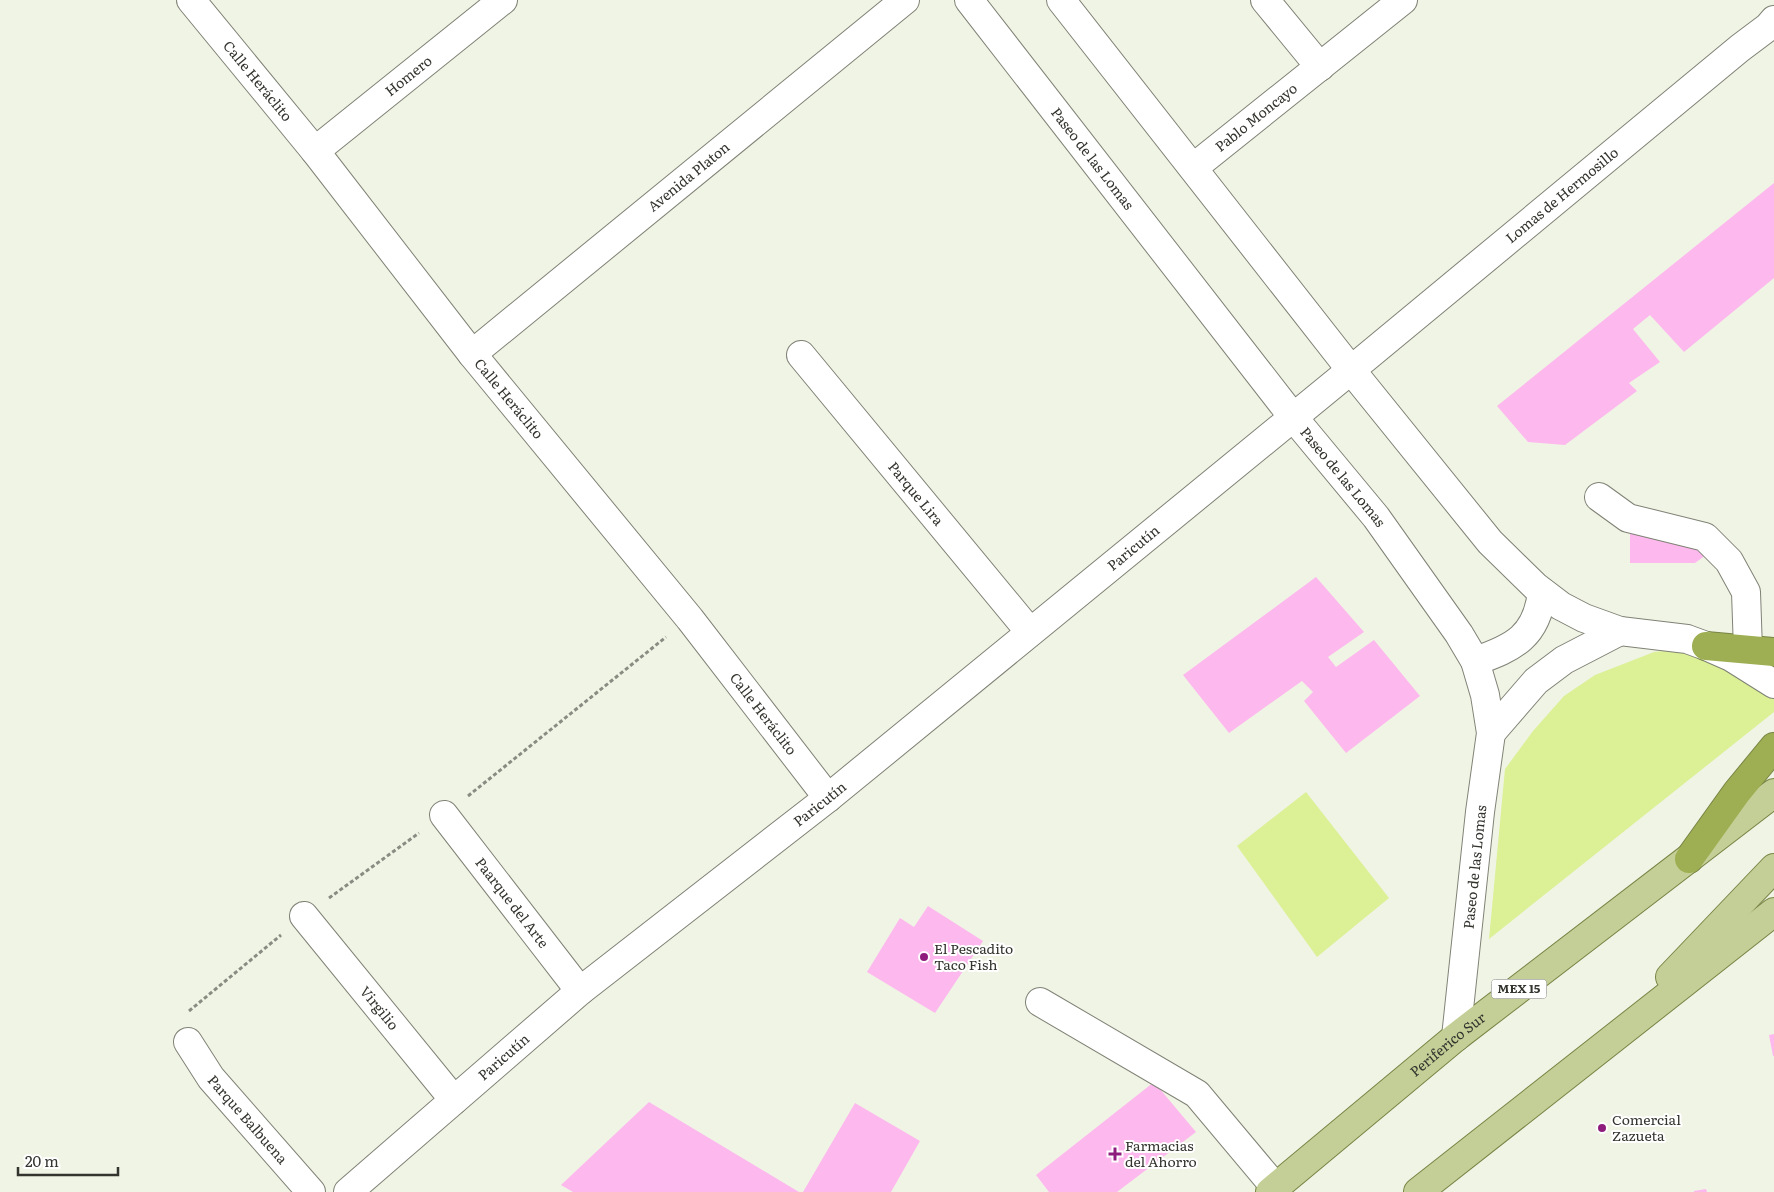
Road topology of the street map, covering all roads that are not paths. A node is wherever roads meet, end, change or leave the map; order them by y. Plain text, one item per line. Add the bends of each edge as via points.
1 (191, 0) edge
2 (503, 0) edge
3 (905, 0) edge
4 (969, 0) edge
5 (1061, 0) edge
6 (1265, 0) edge
7 (1403, 0) edge
8 (1774, 20) edge
9 (1320, 67) junction
10 (315, 151) junction
11 (1193, 168) junction
12 (472, 354) junction
13 (801, 355) dead end
14 (1351, 370) junction
15 (1293, 417) junction
16 (1599, 497) dead end
17 (1542, 592) junction
18 (1620, 631) junction
19 (1030, 632) junction
20 (1706, 646) junction
21 (1761, 651) edge
22 (1475, 661) junction
23 (1774, 684) edge
24 (1491, 734) junction
25 (1774, 747) edge
26 (1774, 793) edge
27 (828, 798) junction
28 (444, 815) dead end
29 (1688, 859) junction
30 (1774, 868) edge
31 (1774, 912) edge
32 (304, 916) dead end
33 (580, 991) junction
34 (1040, 1002) dead end
35 (1456, 1037) junction
36 (188, 1042) dead end
37 (1596, 1053) junction
38 (454, 1100) junction
39 (1272, 1190) edge
40 (311, 1192) edge
41 (348, 1192) edge
42 (1418, 1192) edge

1 - 10 street, Calle Heráclito
2 - 10 street, Homero
3 - 12 street, Avenida Platon
4 - 15 street, Paseo de las Lomas
5 - 11 street
6 - 9 street
7 - 9 street, Pablo Moncayo
8 - 14 street, Lomas de Hermosillo
9 - 11 street, Pablo Moncayo
10 - 12 street, Calle Heráclito
11 - 14 street
12 - 27 street, Calle Heráclito via 690,619
13 - 19 street, Parque Lira
14 - 15 street, Lomas de Hermosillo
14 - 17 street via 1490,542
15 - 19 street, Paricutín
15 - 22 street, Paseo de las Lomas via 1376,518
16 - 21 street via 1628,518 1705,536 1729,560 1746,592
17 - 18 street via 1584,618
17 - 22 street via 1540,609 1532,627 1521,639 1507,649
18 - 20 street via 1687,639
18 - 24 street via 1564,660 1536,681
19 - 27 street, Paricutín
20 - 21 highway
20 - 23 street via 1731,657
22 - 24 street, Paseo de las Lomas
24 - 35 street, Paseo de las Lomas
25 - 29 highway
26 - 29 main road, Periferico Sur / MEX 15
27 - 33 street, Paricutín
28 - 33 street, Paarque del Arte
29 - 35 main road, Periferico Sur / MEX 15
30 - 37 main road
31 - 37 main road
32 - 38 street, Virgilio
33 - 38 street, Paricutín
34 - 39 street via 1198,1094
35 - 39 main road, Periferico Sur / MEX 15
36 - 40 street, Parque Balbuena via 211,1078
37 - 42 main road
38 - 41 street, Paricutín

